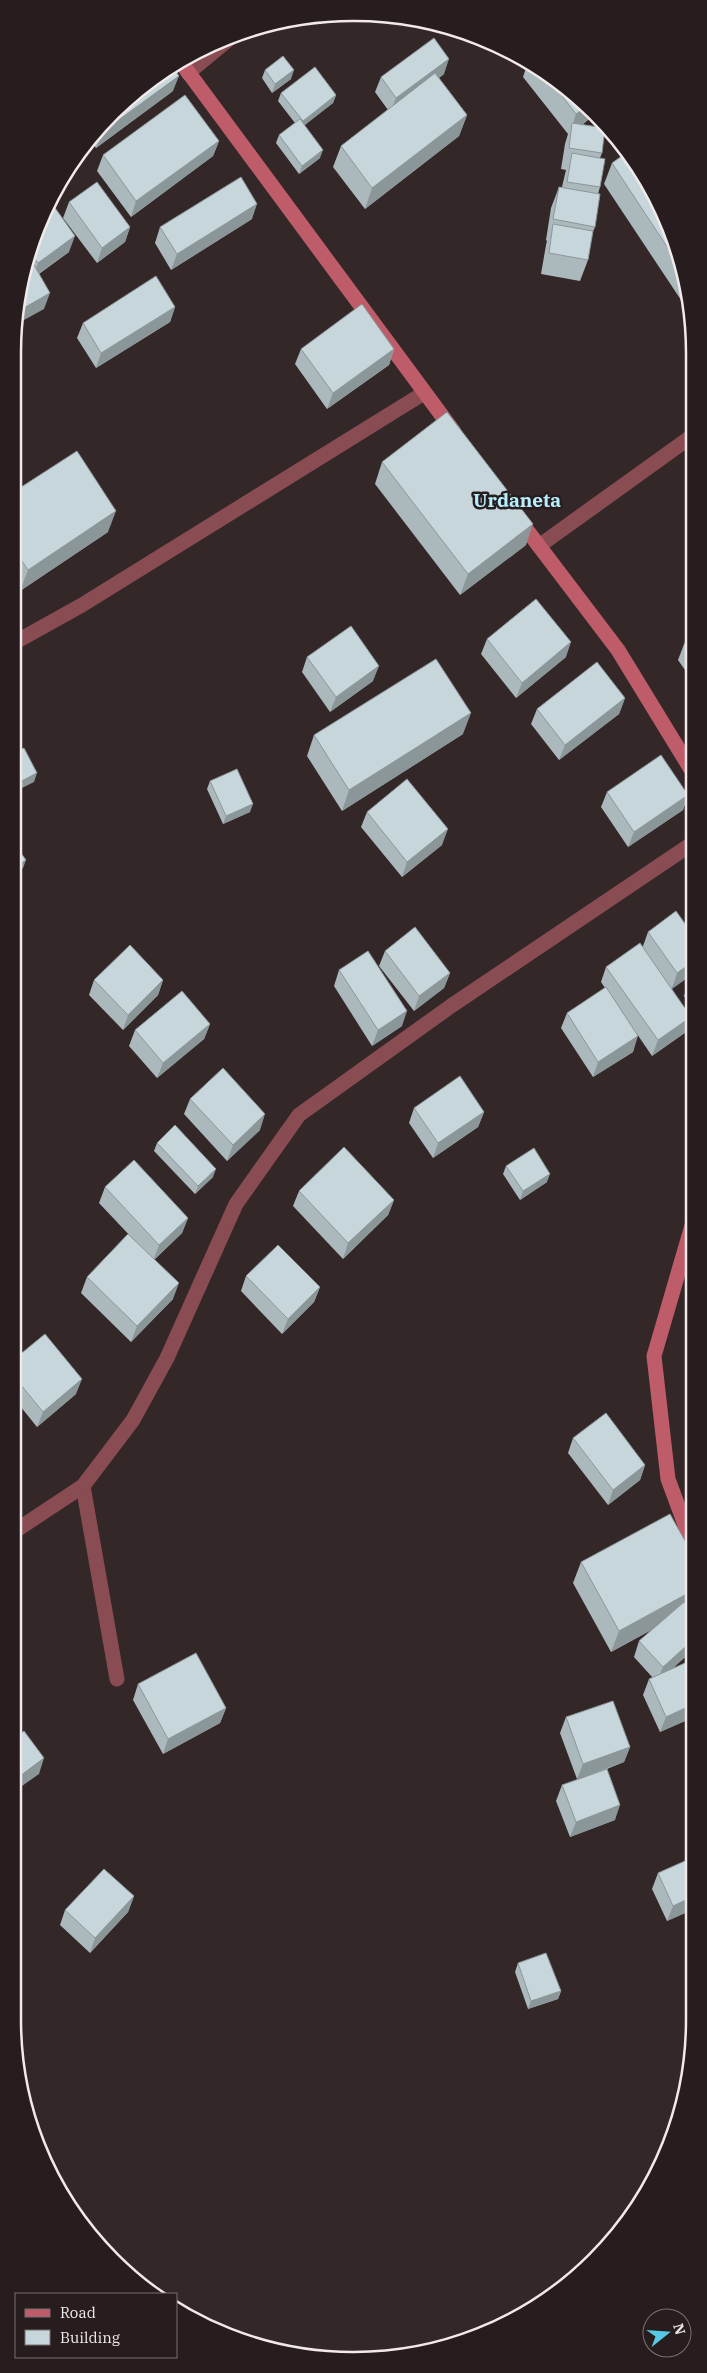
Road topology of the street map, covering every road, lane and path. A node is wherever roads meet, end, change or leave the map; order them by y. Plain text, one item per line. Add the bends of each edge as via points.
1 (184, 67) edge
2 (424, 393) junction
3 (686, 440) edge
4 (465, 447) edge
5 (511, 508) edge
6 (540, 546) junction
7 (21, 639) edge
8 (686, 761) edge
9 (686, 847) edge
10 (686, 1246) edge
11 (83, 1486) junction
12 (21, 1527) edge
13 (686, 1527) edge
14 (117, 1678) dead end

1 - 2 street
2 - 4 street
2 - 7 street via 82,605
3 - 6 street
5 - 6 street
6 - 8 street via 618,650
9 - 11 street via 452,1006 299,1115 236,1204 167,1358 133,1420
10 - 13 street via 654,1356 668,1479
11 - 12 street
11 - 14 street

